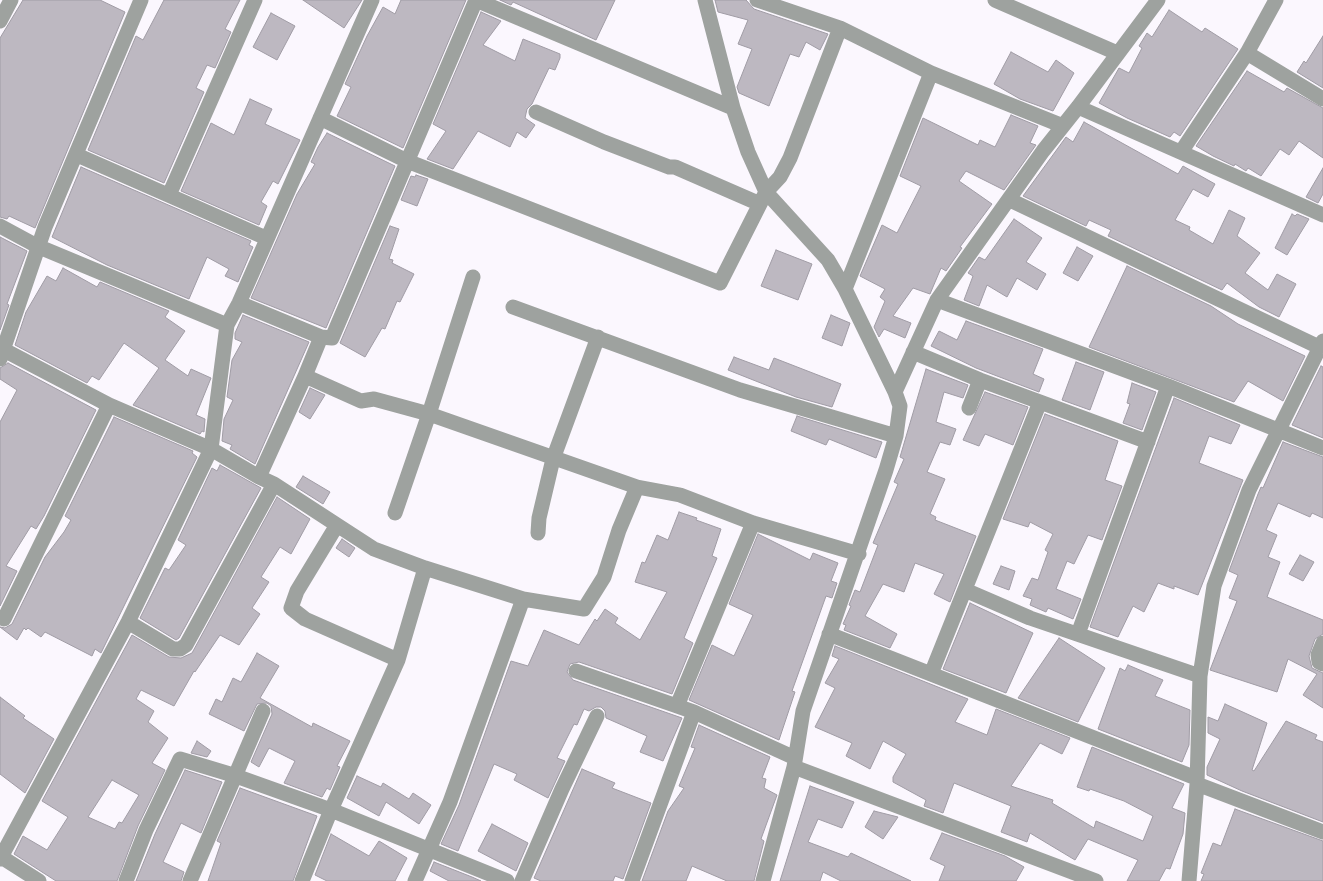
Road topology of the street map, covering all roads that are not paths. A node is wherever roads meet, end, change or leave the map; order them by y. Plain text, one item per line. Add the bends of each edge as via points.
1 (11, 0) edge
2 (142, 0) edge
3 (255, 0) edge
4 (372, 0) edge
5 (476, 0) edge
6 (705, 0) edge
7 (757, 0) edge
8 (995, 0) edge
9 (1158, 0) edge
10 (1276, 0) edge
11 (0, 21) edge
12 (840, 28) junction
13 (1117, 53) junction
14 (1247, 53) junction
15 (931, 74) junction
16 (1323, 100) edge
17 (1078, 107) junction
18 (732, 108) junction
19 (536, 112) dead end
20 (320, 118) junction
21 (1063, 126) junction
22 (1181, 152) junction
23 (76, 155) junction
24 (408, 161) junction
25 (170, 196) junction
26 (763, 198) junction
27 (1010, 200) junction
28 (1323, 215) edge
29 (0, 226) edge
30 (266, 238) junction
31 (37, 246) junction
32 (473, 277) dead end
33 (845, 288) junction
34 (937, 300) junction
35 (239, 303) junction
36 (513, 307) dead end
37 (227, 325) junction
38 (321, 337) junction
39 (598, 337) junction
40 (1321, 344) edge
41 (913, 352) junction
42 (2, 355) edge
43 (305, 376) junction
44 (980, 380) junction
45 (1168, 386) junction
46 (895, 392) junction
47 (1040, 402) junction
48 (109, 405) junction
49 (969, 408) dead end
50 (429, 414) junction
51 (1279, 429) junction
52 (896, 436) junction
53 (1148, 442) junction
54 (210, 448) junction
55 (1323, 448) edge
56 (553, 459) junction
57 (260, 477) junction
58 (274, 484) junction
59 (637, 487) junction
60 (395, 513) dead end
61 (753, 523) junction
62 (337, 525) junction
63 (538, 533) dead end
64 (859, 554) junction
65 (425, 568) junction
66 (965, 590) junction
67 (523, 599) junction
68 (4, 619) dead end
69 (128, 622) junction
70 (829, 634) junction
71 (1078, 634) junction
72 (1323, 643) edge
73 (398, 660) junction
74 (1323, 664) edge
75 (576, 671) dead end
76 (931, 674) junction
77 (1200, 676) junction
78 (677, 706) junction
79 (263, 711) dead end
80 (694, 712) junction
81 (598, 716) dead end
82 (795, 762) junction
83 (234, 775) junction
84 (1196, 781) junction
85 (331, 810) junction
86 (1323, 832) edge
87 (427, 849) junction
88 (0, 858) edge
89 (39, 881) edge
90 (126, 881) edge
91 (190, 881) edge
92 (302, 881) edge
93 (414, 881) edge
94 (507, 881) edge
95 (522, 881) edge
96 (632, 881) edge
97 (763, 881) edge
98 (1096, 881) edge
99 (1189, 881) edge

1 - 11 street
2 - 23 street
3 - 25 street
4 - 20 street
5 - 18 street
5 - 24 street
6 - 18 street
7 - 12 street
8 - 13 street
9 - 13 street
10 - 14 street
12 - 15 street
12 - 26 street via 790,158
13 - 17 street
14 - 16 street
14 - 22 street
15 - 21 street
15 - 33 street
17 - 21 street
17 - 22 street
18 - 26 street
19 - 26 street via 669,167
20 - 24 street
20 - 30 street
21 - 27 street
22 - 28 street
23 - 25 street
23 - 31 street
24 - 26 street via 720,282
24 - 38 street via 332,338
25 - 30 street
26 - 33 street via 828,260
27 - 34 street
27 - 40 street
29 - 31 street
30 - 35 street
31 - 37 street
31 - 42 street
32 - 50 street
33 - 46 street
34 - 41 street
34 - 45 street
35 - 37 street
35 - 38 street
36 - 39 street
37 - 54 street
38 - 43 street
39 - 52 street via 740,390
39 - 56 street
40 - 51 street
41 - 44 street
41 - 46 street
42 - 48 street
43 - 50 street via 361,401 374,399
43 - 57 street
44 - 47 street
44 - 49 street
45 - 51 street
45 - 53 street
46 - 52 street via 900,406
47 - 53 street
47 - 66 street
48 - 54 street
48 - 68 street
50 - 56 street
50 - 60 street
51 - 55 street
51 - 77 street via 1249,490 1214,586
52 - 64 street
53 - 71 street
54 - 57 street
54 - 69 street
56 - 59 street
56 - 63 street
57 - 58 street
58 - 62 street
58 - 69 street via 186,645 173,649
59 - 61 street via 680,495
59 - 67 street via 604,577 584,609
61 - 64 street
61 - 78 street
62 - 65 street via 374,549
62 - 73 street via 297,591 291,608 305,619
64 - 70 street
65 - 67 street
65 - 73 street
66 - 71 street
66 - 76 street
67 - 87 street via 450,802
69 - 88 street
70 - 76 street
70 - 82 street via 803,711
71 - 77 street
72 - 74 street via 1318,655 1319,662
73 - 85 street
75 - 78 street
76 - 84 street
77 - 84 street
78 - 80 street
79 - 83 street
80 - 82 street
80 - 96 street
81 - 95 street
82 - 97 street
82 - 98 street
83 - 85 street
83 - 90 street via 180,759
83 - 91 street
84 - 86 street
84 - 99 street
85 - 87 street
85 - 92 street
87 - 93 street
87 - 94 street
88 - 89 street

